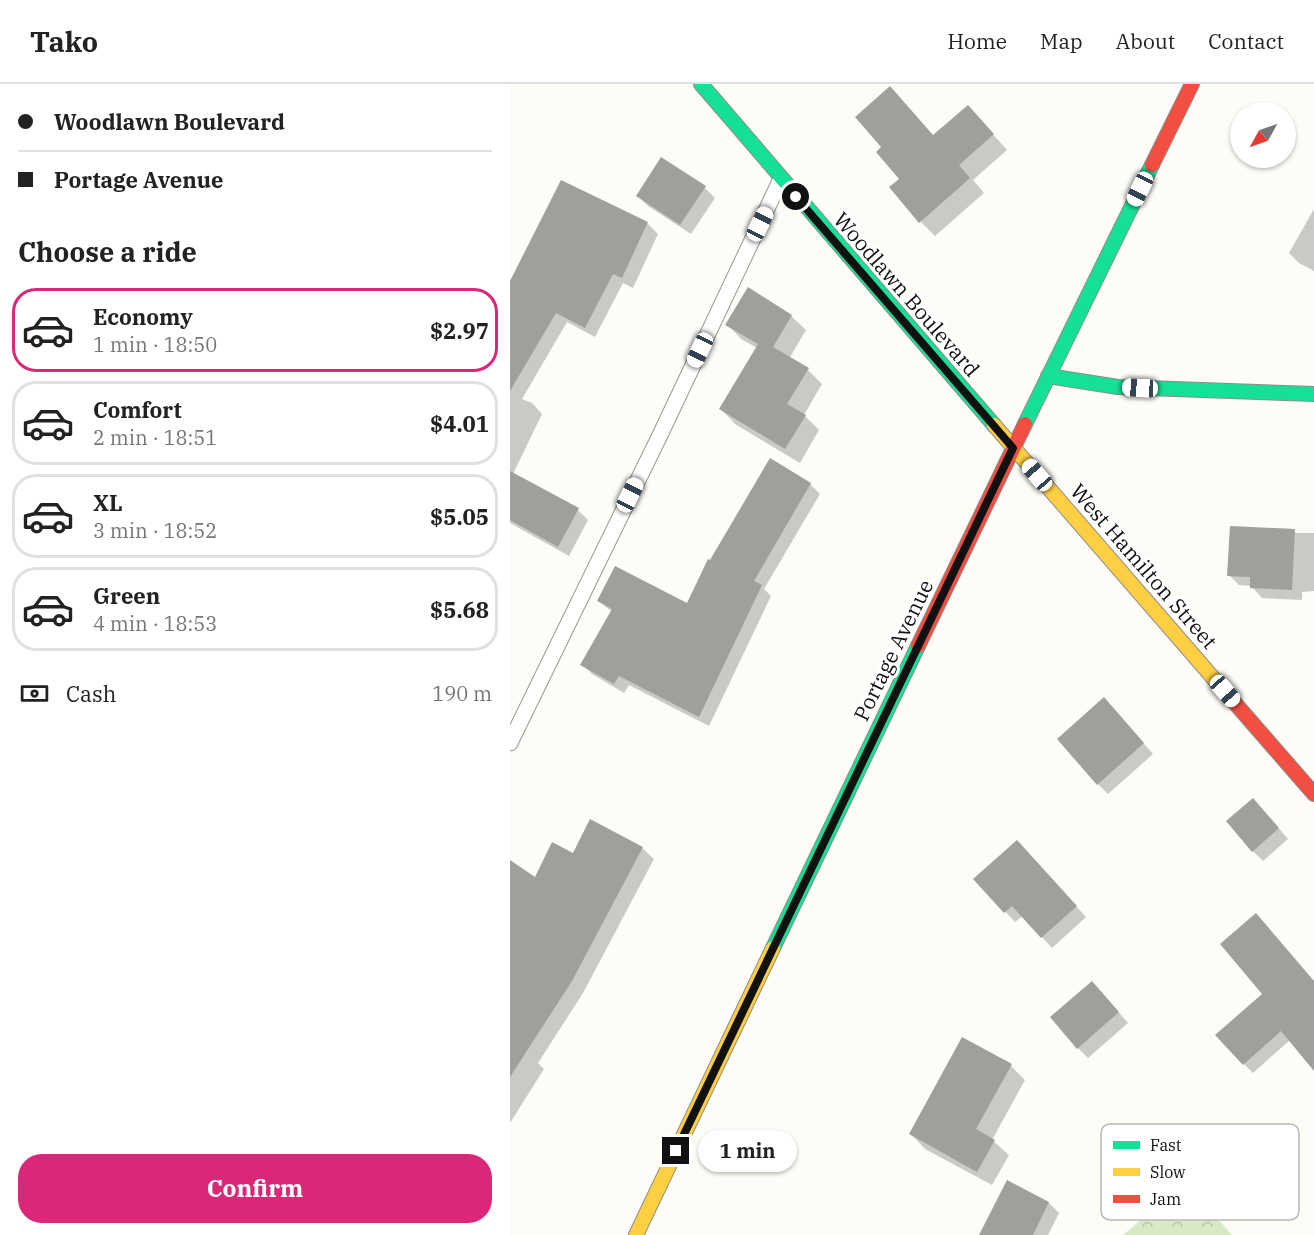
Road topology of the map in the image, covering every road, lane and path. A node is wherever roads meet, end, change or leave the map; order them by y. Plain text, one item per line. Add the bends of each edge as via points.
1 (700, 84) edge
2 (1192, 84) edge
3 (781, 180) junction
4 (1048, 376) junction
5 (1314, 394) edge
6 (1013, 448) junction
7 (510, 743) edge
8 (1314, 794) edge
9 (636, 1235) edge

1 - 3 main road, Woodlawn Boulevard
2 - 4 main road, Portage Avenue
3 - 6 main road, Woodlawn Boulevard
3 - 7 lane
4 - 5 main road via 1118,387
4 - 6 main road, Portage Avenue
6 - 8 main road, West Hamilton Street
6 - 9 main road, Portage Avenue

